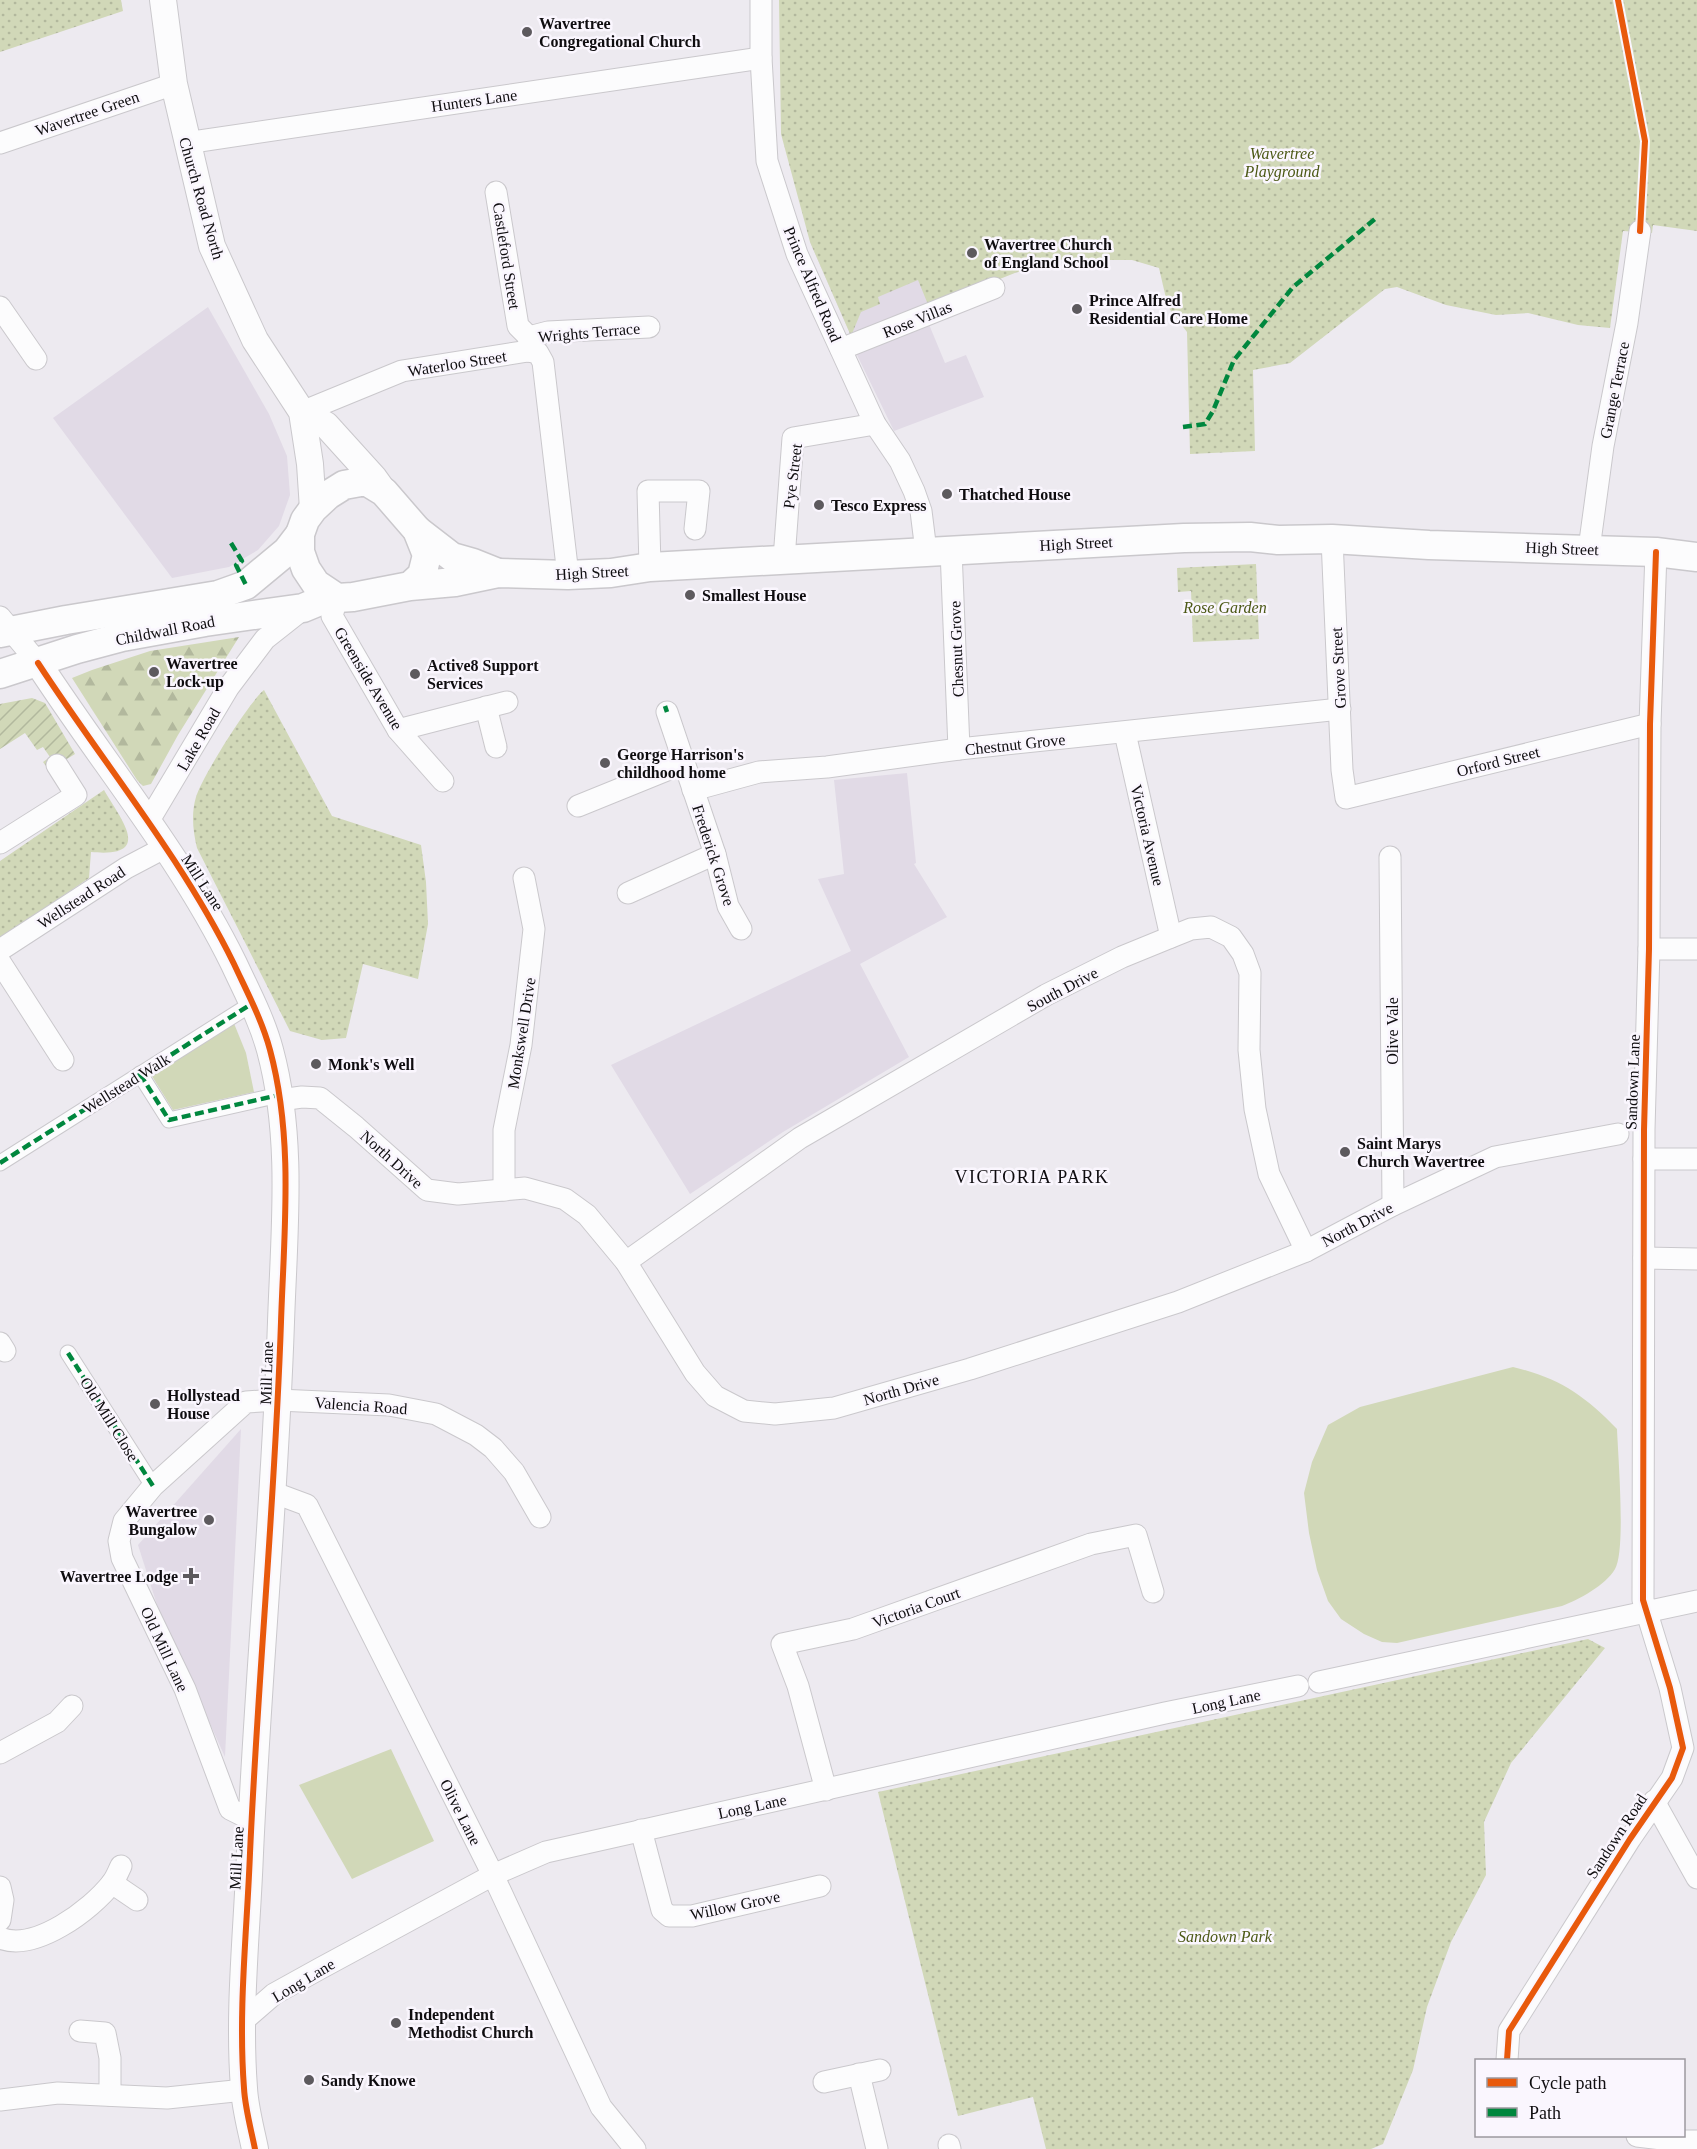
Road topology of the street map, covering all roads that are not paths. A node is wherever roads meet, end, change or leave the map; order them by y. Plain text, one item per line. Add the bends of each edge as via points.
1 (163, 0) edge
2 (761, 0) edge
3 (761, 58) junction
4 (174, 84) junction
5 (0, 143) edge
6 (186, 143) junction
7 (496, 192) dead end
8 (1640, 231) dead end
9 (994, 288) dead end
10 (0, 307) edge
11 (649, 327) dead end
12 (841, 349) junction
13 (533, 350) junction
14 (36, 359) dead end
15 (302, 412) junction
16 (875, 424) junction
17 (384, 492) junction
18 (313, 509) junction
19 (695, 529) dead end
20 (417, 530) junction
21 (300, 534) junction
22 (1332, 539) junction
23 (1589, 549) junction
24 (939, 550) junction
25 (1656, 552) junction
26 (1697, 557) edge
27 (784, 560) junction
28 (650, 567) junction
29 (498, 573) junction
30 (568, 575) junction
31 (410, 586) junction
32 (335, 597) junction
33 (303, 608) junction
34 (4, 627) edge
35 (38, 663) junction
36 (0, 674) edge
37 (507, 702) dead end
38 (486, 707) junction
39 (1340, 709) junction
40 (667, 712) dead end
41 (1650, 724) junction
42 (399, 730) junction
43 (1125, 733) junction
44 (496, 747) dead end
45 (959, 749) junction
46 (684, 763) junction
47 (57, 765) dead end
48 (443, 781) dead end
49 (693, 790) junction
50 (1346, 798) joint
51 (578, 806) dead end
52 (148, 822) junction
53 (0, 843) edge
54 (164, 848) junction
55 (715, 855) junction
56 (1390, 857) dead end
57 (524, 878) dead end
58 (628, 893) dead end
59 (741, 929) dead end
60 (1172, 937) junction
61 (1649, 949) junction
62 (1697, 949) edge
63 (0, 950) edge
64 (0, 962) edge
65 (253, 1003) junction
66 (63, 1060) dead end
67 (140, 1074) junction
68 (280, 1097) junction
69 (1618, 1134) dead end
70 (1644, 1159) junction
71 (1697, 1159) edge
72 (0, 1163) edge
73 (504, 1190) junction
74 (1393, 1205) junction
75 (1306, 1251) junction
76 (1644, 1258) junction
77 (1697, 1259) edge
78 (626, 1262) junction
79 (68, 1353) dead end
80 (278, 1400) junction
81 (153, 1486) junction
82 (272, 1492) junction
83 (540, 1517) dead end
84 (1153, 1592) dead end
85 (1697, 1601) edge
86 (1647, 1612) junction
87 (1319, 1682) dead end
88 (1298, 1686) dead end
89 (72, 1706) dead end
90 (1690, 1748) edge
91 (0, 1753) edge
92 (826, 1790) junction
93 (1654, 1801) junction
94 (252, 1820) junction
95 (641, 1830) junction
96 (493, 1875) junction
97 (1697, 1878) edge
98 (820, 1886) dead end
99 (0, 1887) edge
100 (138, 1900) dead end
101 (0, 1920) edge
102 (0, 1938) edge
103 (243, 2021) junction
104 (80, 2031) dead end
105 (1507, 2059) edge
106 (880, 2070) dead end
107 (859, 2074) junction
108 (824, 2082) dead end
109 (244, 2091) junction
110 (110, 2095) junction
111 (0, 2098) edge
112 (1645, 2137) edge
113 (1697, 2141) edge
114 (255, 2149) edge
115 (635, 2149) edge
116 (877, 2149) edge

1 - 4 street, Church Road North
2 - 3 street, Prince Alfred Road
3 - 6 street, Hunters Lane
3 - 12 street, Prince Alfred Road via 767,161 797,254
4 - 5 street, Wavertree Green
4 - 6 street, Church Road North
6 - 15 street, Church Road North via 212,246 255,340
7 - 13 street, Castleford Street via 518,326
8 - 23 street, Grange Terrace
9 - 12 street, Rose Villas
10 - 14 street
11 - 13 street, Wrights Terrace via 548,332
12 - 16 street, Prince Alfred Road
13 - 15 street, Waterloo Street via 402,371
13 - 30 street
15 - 17 street, Church Road North via 326,425
15 - 18 street, Church Road North
16 - 24 street, Prince Alfred Road via 900,461
16 - 27 street, Pye Street via 793,438
17 - 18 main road via 366,481 344,485
17 - 20 main road
18 - 21 main road
19 - 28 street via 699,491 648,491
20 - 29 main road, High Street via 452,557
20 - 31 main road via 427,555 422,575
21 - 32 main road via 300,552 306,569 316,584
21 - 34 main road, Childwall Road via 246,585 218,595
22 - 23 main road, High Street
22 - 24 main road, High Street via 1184,538
22 - 39 street, Grove Street
23 - 25 main road, High Street
24 - 27 main road, High Street
24 - 45 street, Chesnut Grove
25 - 26 main road, High Street
25 - 41 street, Sandown Lane
27 - 28 main road, High Street
28 - 30 main road, High Street
29 - 30 main road, High Street
29 - 31 main road, High Street
31 - 32 main road
32 - 33 main road, Childwall Road
32 - 42 street, Greenside Avenue via 332,616
33 - 35 main road, Childwall Road via 122,637
33 - 52 street, Lake Road via 265,639 228,688
34 - 35 street
35 - 36 main road, Childwall Road
35 - 52 street, Mill Lane
37 - 38 street
38 - 42 street
38 - 44 street
39 - 43 street, Chestnut Grove
39 - 50 street, Grove Street
40 - 46 street, Frederick Grove
41 - 50 street, Orford Street
41 - 61 street, Sandown Lane
42 - 48 street, Greenside Avenue
43 - 45 street, Chestnut Grove
43 - 60 street, Victoria Avenue
45 - 49 street, Chestnut Grove via 759,772
46 - 49 street, Frederick Grove
46 - 51 street
47 - 53 street via 76,795
49 - 55 street, Frederick Grove
52 - 54 street, Mill Lane
54 - 63 street, Wellstead Road via 126,868
54 - 65 street, Mill Lane via 213,922
55 - 58 street
55 - 59 street, Frederick Grove via 728,906
56 - 74 street, Olive Vale
57 - 73 street, Monkswell Drive via 534,929 521,1046 504,1130
60 - 75 street, South Drive via 1191,929 1211,927 1231,937 1243,954 1250,974 1249,1050 1263,1149 1269,1174
60 - 78 street, South Drive via 1046,995 807,1134
61 - 62 street
61 - 70 street, Sandown Lane
64 - 66 street
65 - 67 street, Wellstead Walk
65 - 68 street, Mill Lane via 270,1049
67 - 68 street via 169,1120
67 - 72 street, Wellstead Walk
68 - 73 street, North Drive via 320,1098 427,1190 458,1194
68 - 80 street, Mill Lane via 286,1177
69 - 74 street, North Drive via 1495,1157
70 - 71 street
70 - 76 street, Sandown Lane
73 - 78 street, North Drive via 525,1188 565,1199 587,1215
74 - 75 street, North Drive
75 - 78 street, North Drive via 1178,1302 969,1369 834,1408 775,1414 744,1411 715,1396 694,1373
76 - 77 street
76 - 86 street, Sandown Lane via 1643,1600
79 - 81 street, Old Mill Close
80 - 81 street, Old Mill Lane via 246,1402
80 - 82 street, Mill Lane
80 - 83 street, Valencia Road via 402,1407 457,1423 493,1448 514,1472
81 - 94 street, Old Mill Lane via 124,1521 119,1541 122,1558 185,1689 230,1809
82 - 94 street, Mill Lane
82 - 96 street, Olive Lane via 307,1505
84 - 92 street, Victoria Court via 1136,1535 1091,1544 853,1629 782,1644 798,1686
85 - 86 street
86 - 87 street
86 - 90 street, Sandown Road
88 - 92 street, Long Lane
89 - 91 street via 57,1722
90 - 93 street, Sandown Road
92 - 95 street, Long Lane
93 - 97 street
93 - 105 street, Sandown Road via 1509,2031
94 - 103 street, Mill Lane
95 - 96 street, Long Lane via 546,1852
95 - 98 street, Willow Grove via 662,1910 669,1916 692,1916
96 - 103 street, Long Lane via 274,1994
96 - 115 street, Olive Lane via 600,2107
99 - 101 street
100 - 102 street via 117,1874 82,1912 39,1938 10,1942
103 - 109 street, Mill Lane
104 - 110 street via 107,2025
106 - 107 street
107 - 108 street
107 - 116 street
109 - 110 street via 167,2098
109 - 114 street, Mill Lane
110 - 111 street via 58,2093
112 - 113 street

